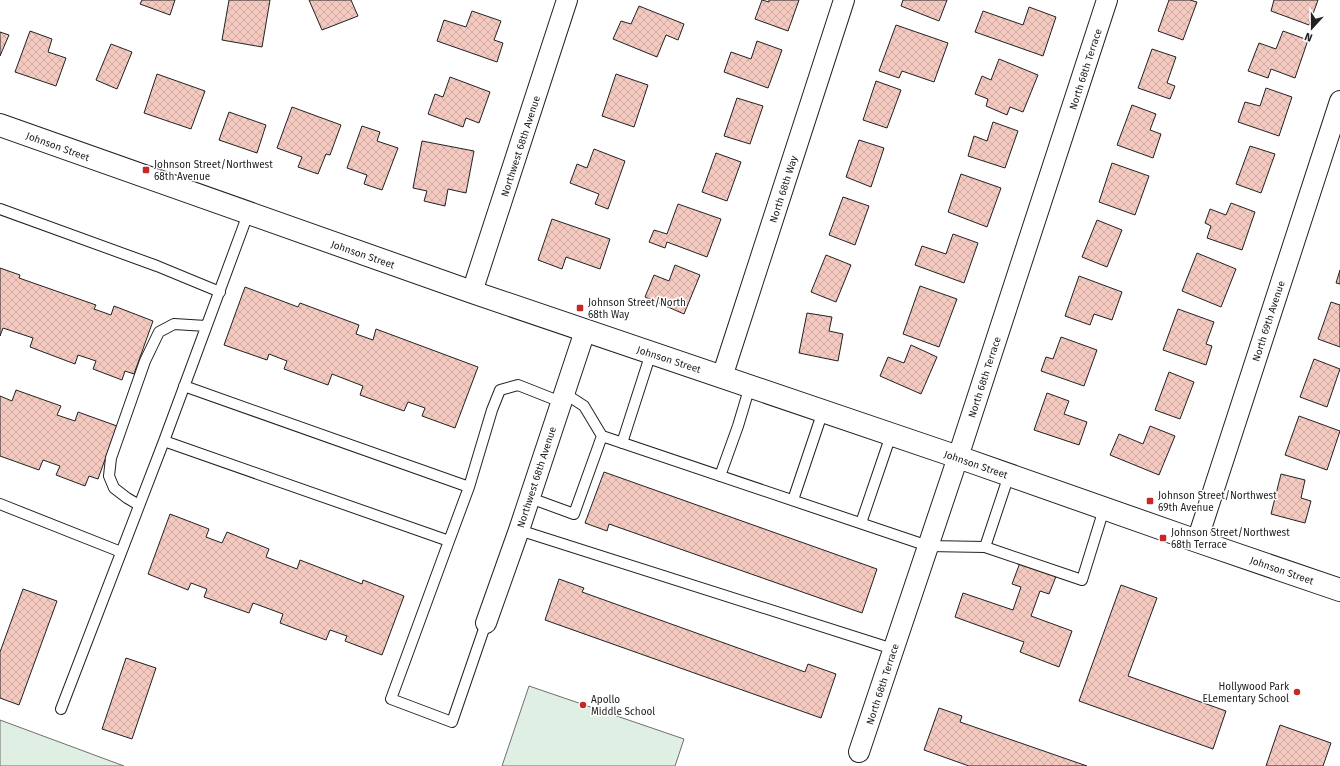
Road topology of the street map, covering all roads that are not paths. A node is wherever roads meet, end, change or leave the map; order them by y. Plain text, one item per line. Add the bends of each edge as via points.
1 (567, 0) edge
2 (844, 0) edge
3 (1107, 0) edge
4 (1340, 102) edge
5 (0, 125) edge
6 (0, 209) edge
7 (248, 214) junction
8 (220, 292) junction
9 (472, 292) junction
10 (206, 326) junction
11 (585, 331) junction
12 (651, 353) junction
13 (722, 377) junction
14 (184, 386) junction
15 (750, 386) junction
16 (563, 398) junction
17 (823, 411) junction
18 (891, 435) junction
19 (602, 436) junction
20 (164, 441) junction
21 (622, 443) junction
22 (958, 457) junction
23 (1009, 475) junction
24 (720, 476) junction
25 (469, 487) junction
26 (530, 498) junction
27 (793, 500) junction
28 (0, 504) edge
29 (139, 506) junction
30 (1104, 509) junction
31 (861, 523) junction
32 (519, 530) junction
33 (449, 540) junction
34 (1197, 541) junction
35 (928, 546) junction
36 (985, 546) junction
37 (121, 552) junction
38 (1340, 590) edge
39 (486, 623) joint
40 (893, 649) junction
41 (61, 710) dead end
42 (859, 752) dead end

1 - 9 street, Northwest 68th Avenue
2 - 13 street, North 68th Way
3 - 22 street, North 68th Terrace
4 - 34 street, North 69th Avenue
5 - 7 street, Johnson Street
6 - 8 lane via 157,266
7 - 8 lane
7 - 9 street, Johnson Street
8 - 10 lane
9 - 11 street, Johnson Street
10 - 14 lane
10 - 29 lane via 174,324 159,332 145,361 111,458 110,476 114,488
11 - 12 street, Johnson Street
11 - 16 street, Northwest 68th Avenue
12 - 13 street, Johnson Street
12 - 21 lane
13 - 15 street, Johnson Street
14 - 20 lane
14 - 25 lane
15 - 17 street, Johnson Street
15 - 24 lane
16 - 19 lane via 584,406
16 - 25 lane via 518,385 500,390
16 - 26 street, Northwest 68th Avenue
17 - 18 street, Johnson Street
17 - 27 lane
18 - 22 street, Johnson Street
18 - 31 lane
19 - 21 lane
19 - 26 lane via 574,514
20 - 29 lane
20 - 33 lane
21 - 24 lane
22 - 23 street, Johnson Street
22 - 35 street, North 68th Terrace
23 - 30 street, Johnson Street
23 - 36 lane
24 - 27 lane
25 - 33 lane
26 - 32 street, Northwest 68th Avenue
27 - 31 lane
28 - 37 lane
29 - 37 lane
30 - 34 street, Johnson Street
30 - 36 lane via 1082,580
31 - 35 lane
32 - 39 street, Northwest 68th Avenue
32 - 40 lane
33 - 39 lane via 391,699 452,722
34 - 38 street, Johnson Street
35 - 36 lane
35 - 40 street, North 68th Terrace
37 - 41 lane
40 - 42 street, North 68th Terrace

